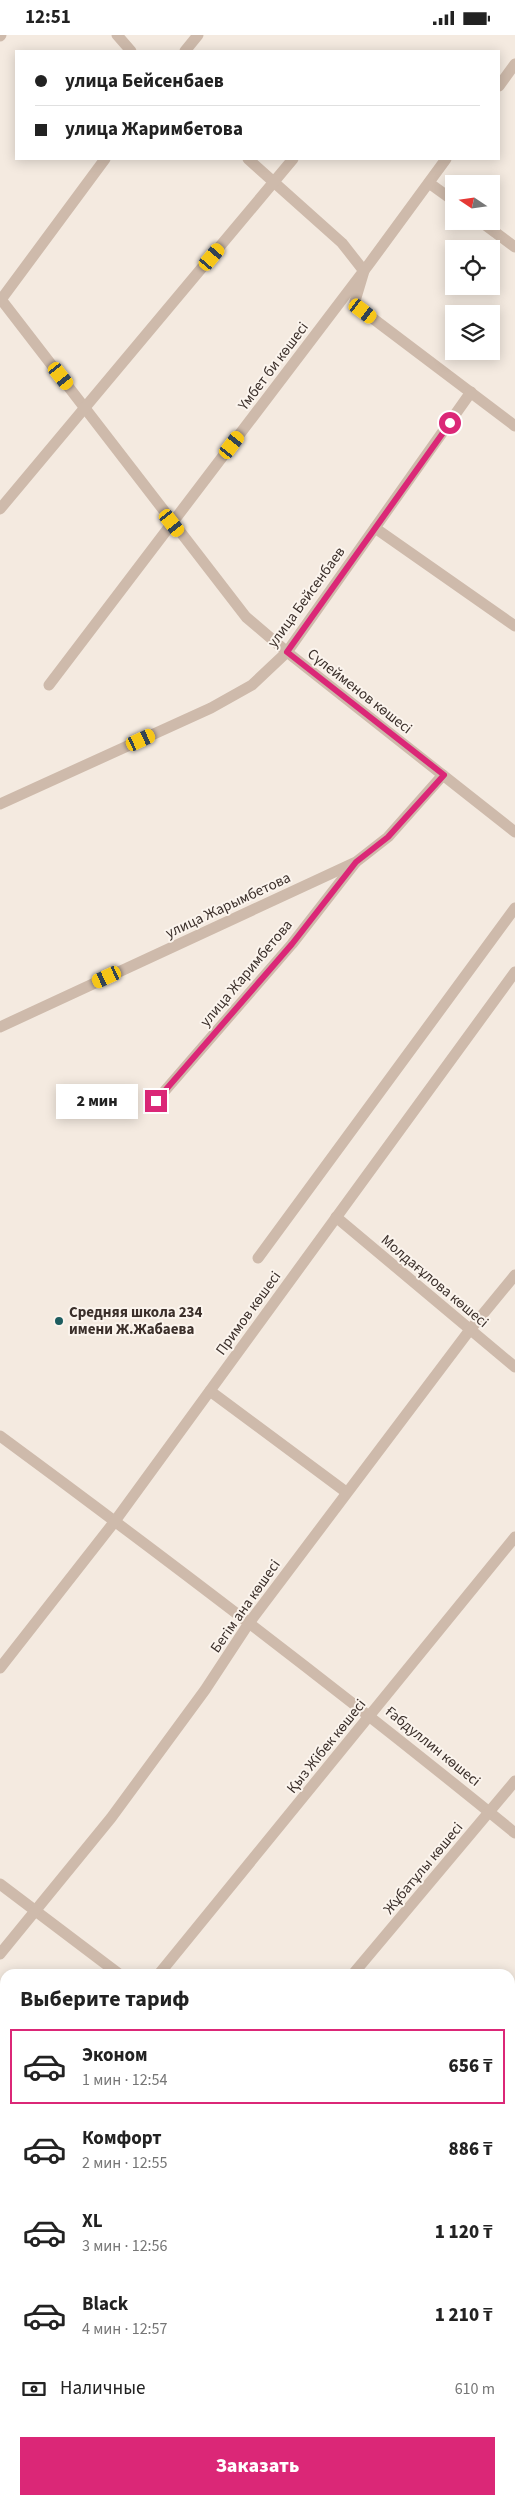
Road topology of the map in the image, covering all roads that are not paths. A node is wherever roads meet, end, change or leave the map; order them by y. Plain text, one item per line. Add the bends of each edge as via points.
1 (117, 35) edge
2 (198, 35) edge
3 (130, 50) edge
4 (186, 50) edge
5 (515, 64) edge
6 (500, 85) edge
7 (104, 160) edge
8 (249, 160) edge
9 (292, 160) edge
10 (445, 160) edge
11 (275, 182) junction
12 (429, 183) junction
13 (445, 195) edge
14 (492, 230) edge
15 (515, 247) edge
16 (364, 271) junction
17 (0, 299) edge
18 (471, 393) junction
19 (85, 407) junction
20 (515, 426) edge
21 (0, 509) edge
22 (172, 523) junction
23 (375, 528) junction
24 (515, 626) edge
25 (287, 652) junction
26 (49, 685) dead end
27 (444, 775) junction
28 (0, 804) edge
29 (515, 832) edge
30 (356, 862) junction
31 (515, 908) edge
32 (515, 972) edge
33 (0, 1027) edge
34 (156, 1101) dead end
35 (336, 1217) junction
36 (258, 1257) dead end
37 (515, 1275) edge
38 (469, 1331) junction
39 (515, 1367) edge
40 (210, 1391) junction
41 (0, 1436) edge
42 (346, 1492) junction
43 (115, 1521) junction
44 (515, 1537) edge
45 (249, 1623) junction
46 (1, 1665) edge
47 (371, 1715) junction
48 (515, 1781) edge
49 (489, 1812) junction
50 (515, 1833) edge
51 (0, 1884) edge
52 (36, 1910) junction
53 (0, 1954) edge
54 (113, 1969) edge
55 (163, 1969) edge
56 (357, 1969) edge

1 - 3 street
2 - 4 street
5 - 6 street
7 - 17 street
8 - 11 street
9 - 11 street
10 - 12 street, Үмбет би көшесі
11 - 16 street via 342,243
11 - 19 street
12 - 13 street
12 - 16 street, Үмбет би көшесі
14 - 15 street
16 - 18 street via 355,301 363,311
16 - 22 street, Үмбет би көшесі
17 - 19 street, Сүлейменов көшесі
18 - 20 street
18 - 23 street, улица Бейсенбаев
19 - 21 street
19 - 22 street, Сүлейменов көшесі
22 - 25 street, Сүлейменов көшесі via 246,617
22 - 26 street, Үмбет би көшесі
23 - 24 street
23 - 25 street, улица Бейсенбаев
25 - 27 street, Сүлейменов көшесі
25 - 28 street, улица Бейсенбаев via 252,685 212,708
27 - 29 street, Сүлейменов көшесі
27 - 30 street, улица Жарымбетова via 388,837
30 - 33 street, улица Жарымбетова
30 - 34 street, улица Жаримбетова via 292,944
31 - 36 street
32 - 35 street, Примов көшесі
35 - 38 street, Молдағұлова көшесі
35 - 40 street, Примов көшесі
37 - 38 street, Бегім ана көшесі
38 - 39 street, Молдағұлова көшесі
38 - 42 street, Бегім ана көшесі
40 - 42 street
40 - 43 street, Примов көшесі
41 - 43 street, Ғабдуллин көшесі
42 - 45 street, Бегім ана көшесі
43 - 45 street, Ғабдуллин көшесі
43 - 46 street, Примов көшесі
44 - 47 street, Қыз Жібек көшесі
45 - 47 street, Ғабдуллин көшесі
45 - 52 street, Бегім ана көшесі via 206,1690 111,1818
47 - 49 street, Ғабдуллин көшесі
47 - 55 street, Қыз Жібек көшесі
48 - 49 street, Жұбатұлы көшесі
49 - 50 street, Ғабдуллин көшесі
49 - 56 street, Жұбатұлы көшесі
51 - 52 street
52 - 53 street, Бегім ана көшесі
52 - 54 street

